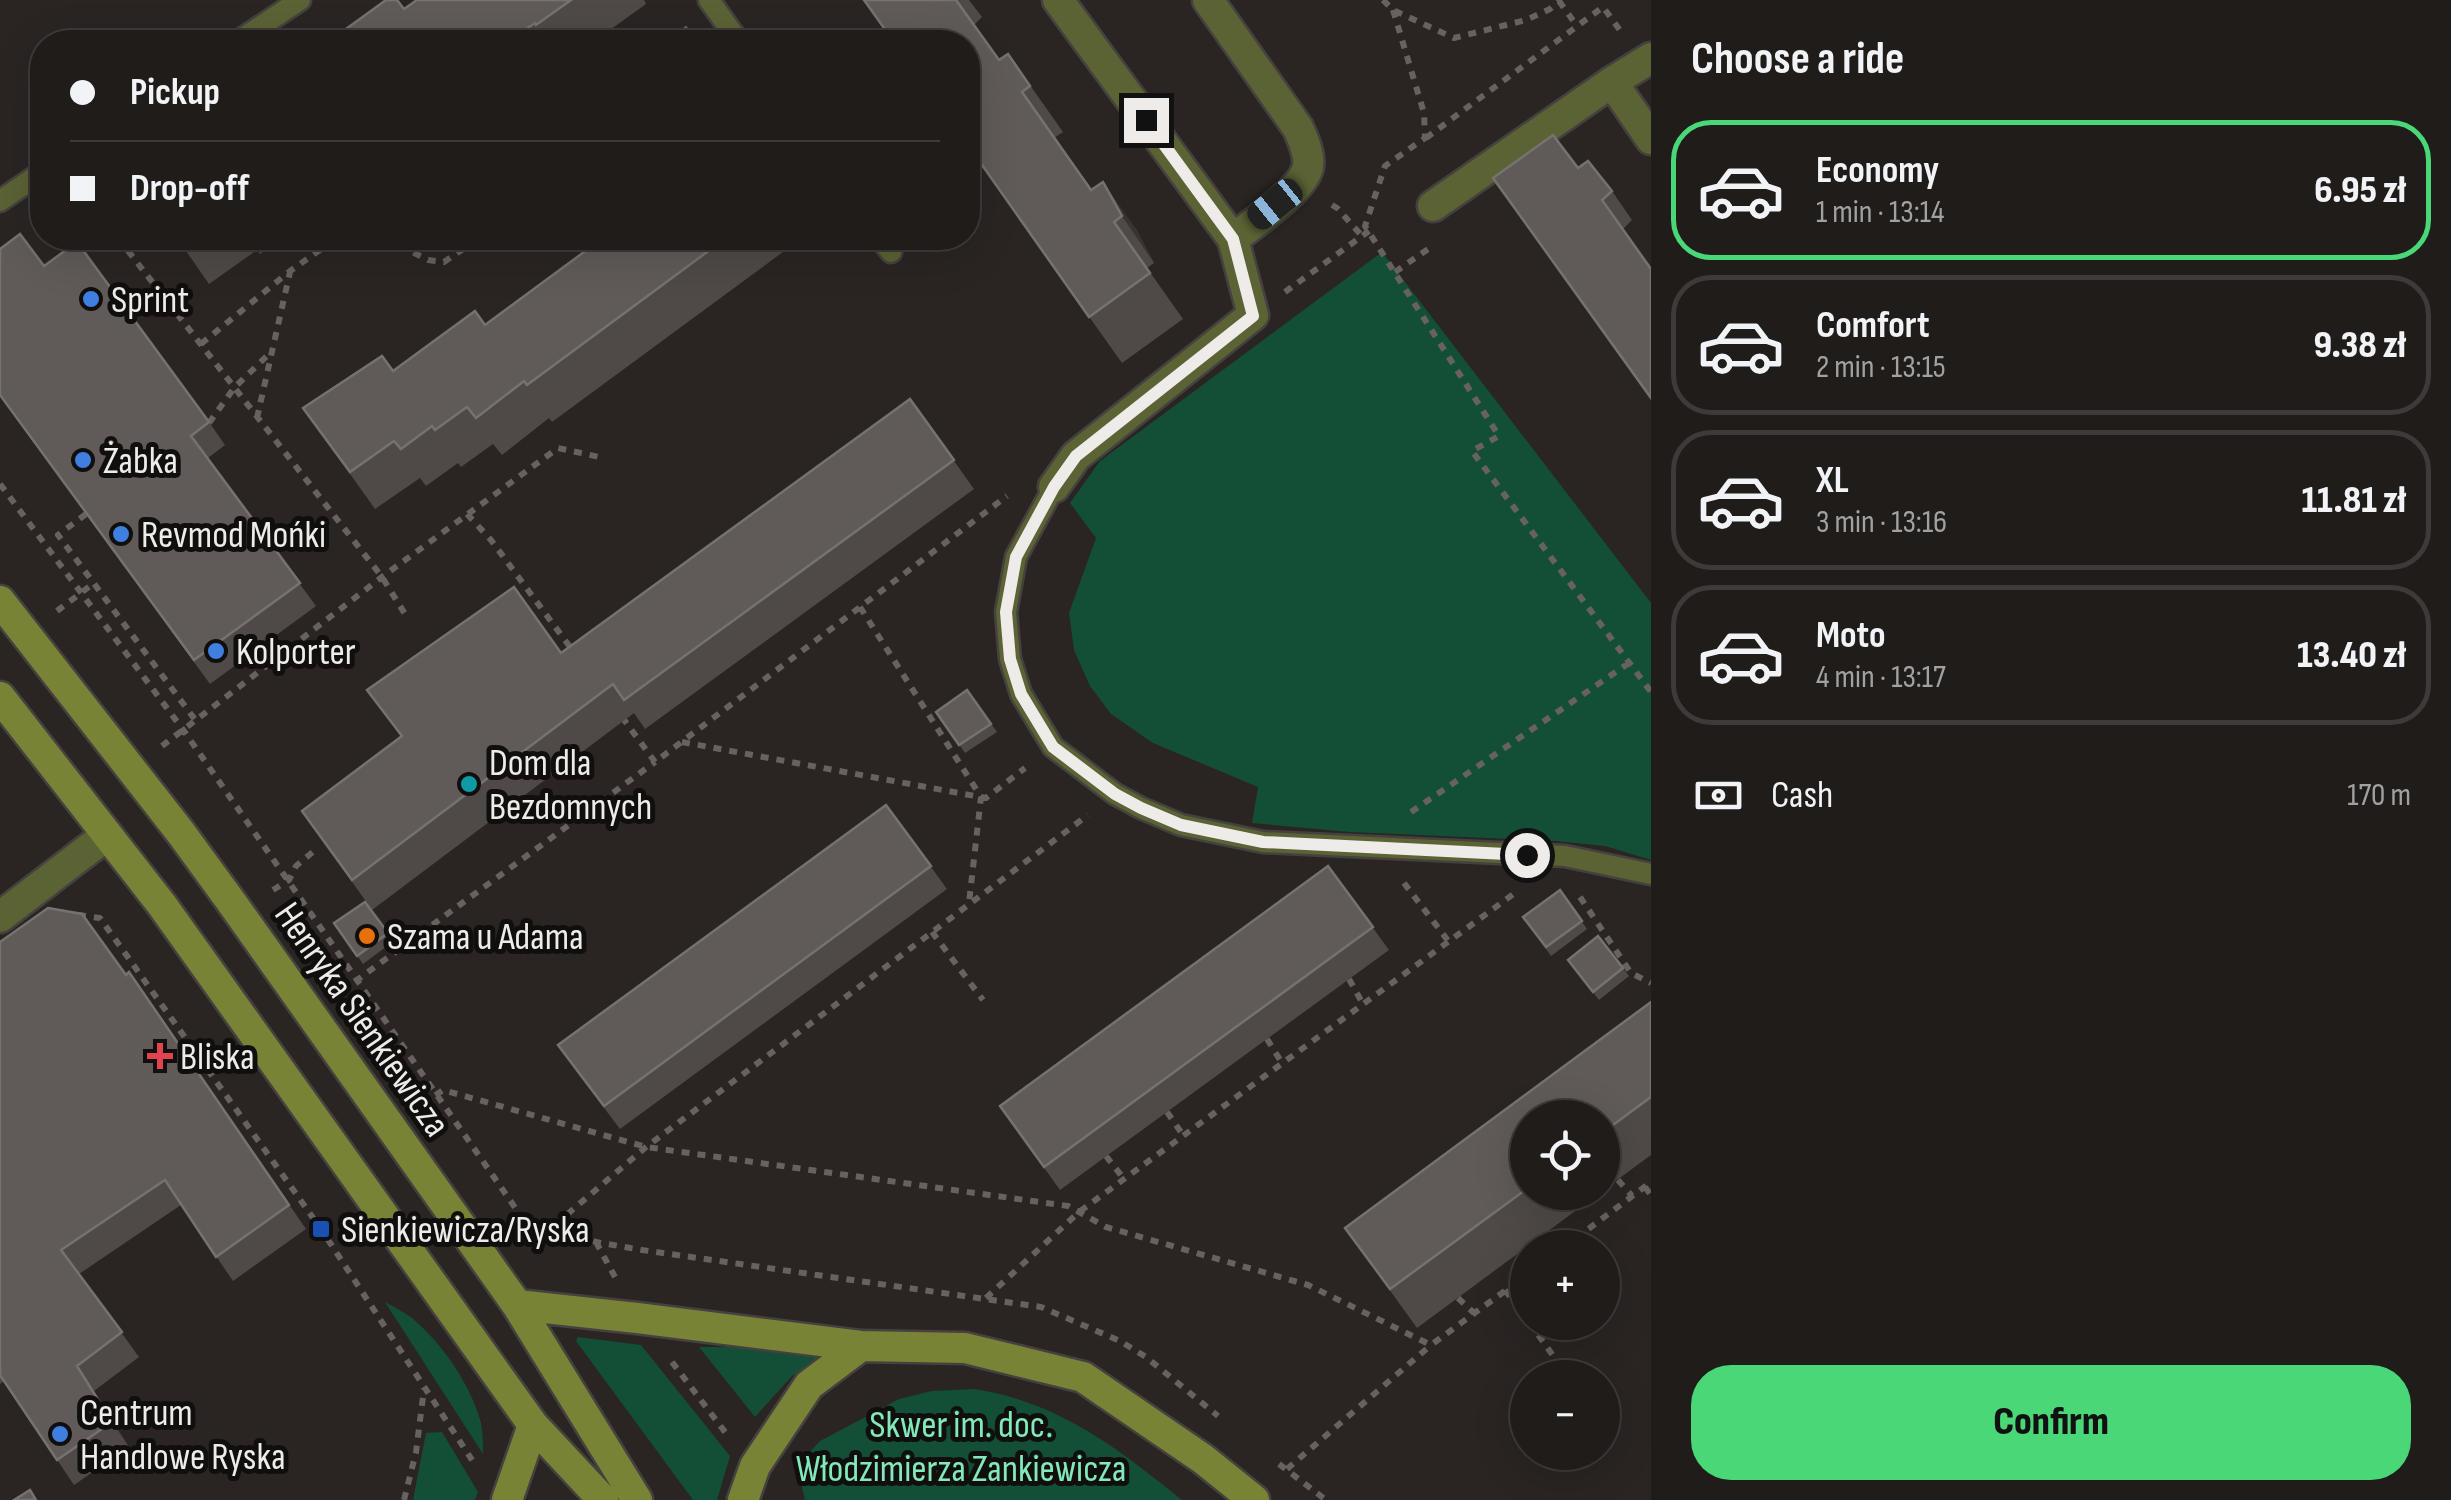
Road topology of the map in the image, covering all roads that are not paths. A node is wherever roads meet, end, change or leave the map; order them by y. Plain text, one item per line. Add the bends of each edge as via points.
1 (300, 0) edge
2 (709, 0) edge
3 (1058, 0) edge
4 (1208, 0) edge
5 (255, 30) edge
6 (730, 30) edge
7 (1639, 48) edge
8 (1612, 82) junction
9 (1651, 139) edge
10 (30, 181) edge
11 (0, 202) edge
12 (1432, 206) dead end
13 (1233, 239) junction
14 (1054, 487) joint
15 (0, 601) edge
16 (0, 696) edge
17 (107, 835) junction
18 (1651, 874) edge
19 (0, 917) edge
20 (517, 1305) junction
21 (861, 1346) junction
22 (533, 1425) junction
23 (507, 1500) edge
24 (603, 1500) edge
25 (637, 1500) edge
26 (743, 1500) edge
27 (1254, 1500) edge

1 - 5 lane
2 - 6 lane
3 - 13 street
4 - 13 street via 1306,147 1308,168 1296,187
7 - 8 street
8 - 9 street
8 - 12 street
10 - 11 lane
13 - 14 street via 1253,316 1076,456
14 - 18 lane via 1016,557 1006,612 1010,659 1021,694 1053,747 1115,794 1181,825 1263,842 1561,859
15 - 20 main road, Henryka Sienkiewicza via 181,833
16 - 17 main road
17 - 19 street
17 - 22 main road
20 - 21 main road
20 - 25 main road, Henryka Sienkiewicza
21 - 26 main road via 809,1385 756,1466
21 - 27 main road via 965,1348 1083,1378
22 - 23 main road
22 - 24 main road

